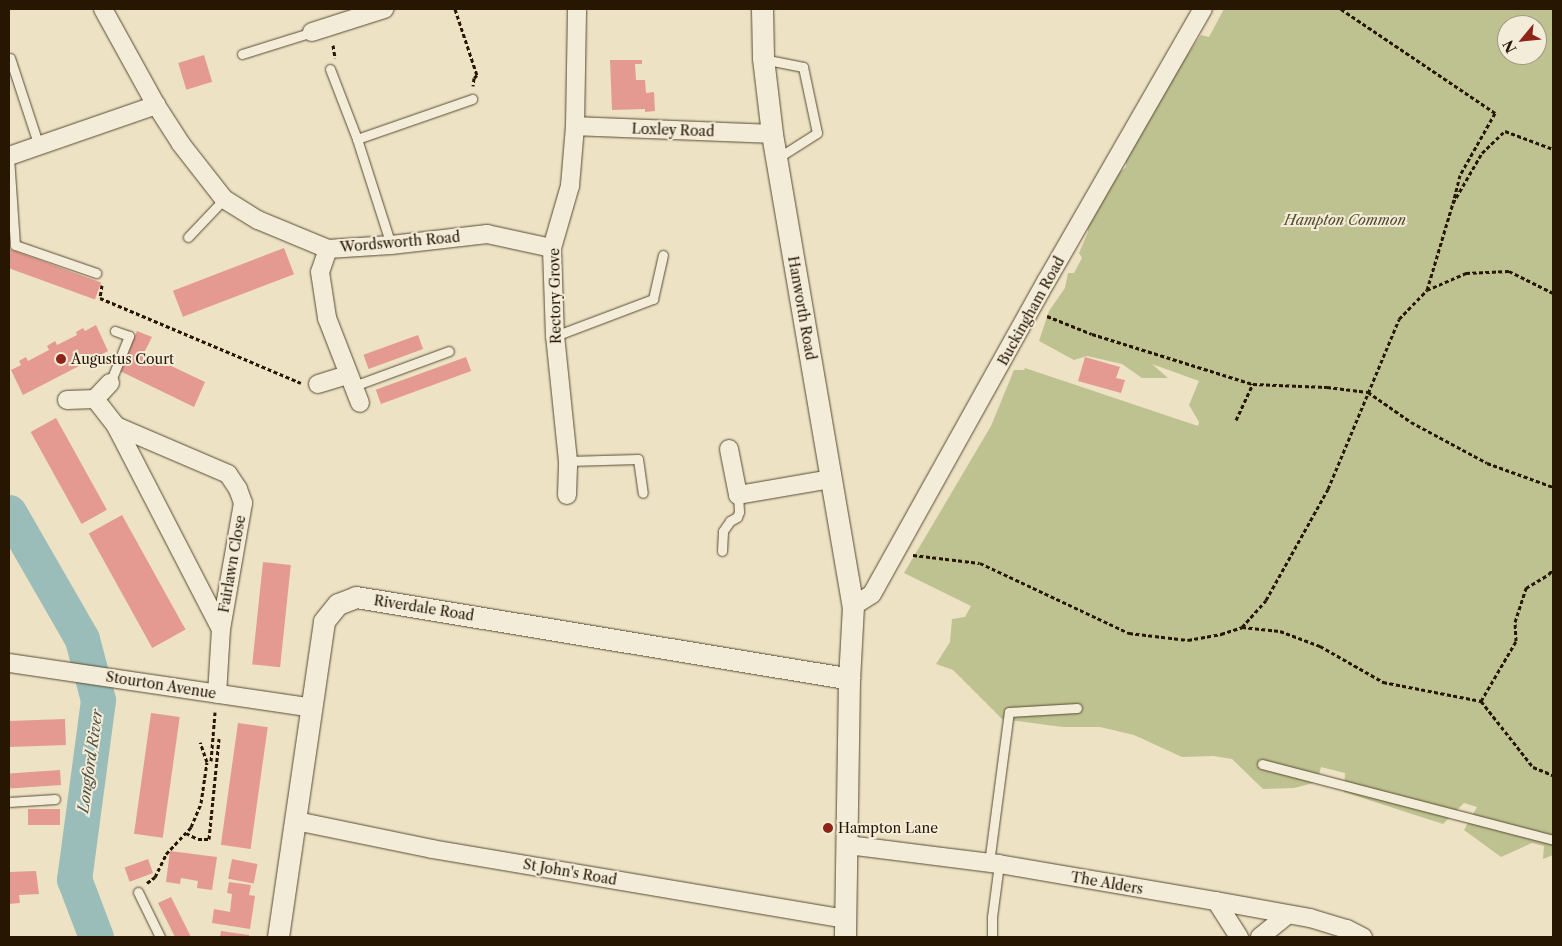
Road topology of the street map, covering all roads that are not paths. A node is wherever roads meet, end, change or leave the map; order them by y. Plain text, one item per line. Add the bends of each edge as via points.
1 (104, 9) edge
2 (384, 9) edge
3 (577, 9) edge
4 (762, 9) edge
5 (1203, 9) edge
6 (320, 30) joint
7 (242, 54) dead end
8 (10, 58) dead end
9 (763, 58) junction
10 (330, 69) road end
11 (472, 99) road end
12 (156, 105) junction
13 (575, 126) junction
14 (772, 134) junction
15 (357, 139) junction
16 (39, 146) junction
17 (9, 157) edge
18 (776, 159) junction
19 (224, 199) junction
20 (188, 237) dead end
21 (391, 245) junction
22 (552, 248) junction
23 (328, 249) junction
24 (663, 255) dead end
25 (96, 272) road end
26 (115, 331) dead end
27 (554, 336) junction
28 (449, 351) dead end
29 (110, 383) joint
30 (318, 384) road end
31 (354, 388) junction
32 (95, 399) junction
33 (67, 400) dead end
34 (116, 426) junction
35 (729, 449) dead end
36 (568, 461) junction
37 (832, 479) junction
38 (643, 493) dead end
39 (567, 495) dead end
40 (738, 495) junction
41 (722, 551) dead end
42 (852, 606) junction
43 (221, 629) junction
44 (9, 663) edge
45 (849, 679) junction
46 (217, 694) junction
47 (312, 708) junction
48 (1077, 708) dead end
49 (1262, 764) dead end
50 (55, 799) dead end
51 (9, 802) edge
52 (296, 821) junction
53 (1553, 840) edge
54 (848, 845) junction
55 (994, 864) junction
56 (138, 892) road end
57 (1216, 901) junction
58 (1287, 915) junction
59 (845, 928) edge
60 (160, 937) edge
61 (278, 937) edge
62 (992, 937) edge
63 (1239, 937) edge
64 (1260, 937) edge
65 (1363, 937) edge

1 - 12 street, Wordsworth Road
2 - 6 street
3 - 13 street, Rectory Grove
4 - 9 street, Hanworth Road
5 - 42 street, Buckingham Road via 872,594
6 - 7 lane
8 - 16 lane
9 - 14 street, Hanworth Road
9 - 18 lane via 803,67 817,133
10 - 15 lane
11 - 15 lane
12 - 16 street
12 - 19 street, Wordsworth Road via 181,144
13 - 14 street, Loxley Road
13 - 22 street, Rectory Grove via 570,186
14 - 18 street, Hanworth Road
15 - 21 lane
16 - 17 street
17 - 25 lane via 15,245
18 - 37 street, Hanworth Road
19 - 20 lane
19 - 23 street, Wordsworth Road via 258,220
21 - 22 street, Wordsworth Road via 487,234
21 - 23 street, Wordsworth Road
22 - 27 street, Rectory Grove
23 - 31 street via 320,272 328,318
24 - 27 lane via 653,299
26 - 29 lane via 129,336
27 - 36 street, Rectory Grove
28 - 31 lane
29 - 32 street
30 - 31 street
32 - 33 street
32 - 34 street, Fairlawn Close
34 - 43 street, Fairlawn Close
34 - 43 street, Fairlawn Close via 228,474 238,488 243,503
35 - 40 street
36 - 38 lane via 638,459
36 - 39 street, Rectory Grove
37 - 40 street
37 - 42 street, Hanworth Road
40 - 41 lane via 738,518 730,521 723,531
42 - 45 street
43 - 46 street, Fairlawn Close
44 - 46 street, Stourton Avenue
45 - 47 street, Riverdale Road via 356,597 338,604 324,621
45 - 54 street
46 - 47 street, Stourton Avenue
47 - 52 street, Riverdale Road
48 - 55 lane via 1009,712
49 - 53 lane
50 - 51 lane
52 - 59 street, St John's Road
52 - 61 street, Riverdale Road
54 - 55 street, The Alders
54 - 59 street
55 - 57 street, The Alders
55 - 62 lane
56 - 60 lane
57 - 58 street, The Alders
57 - 63 street
58 - 64 street
58 - 65 street, The Alders via 1347,929

